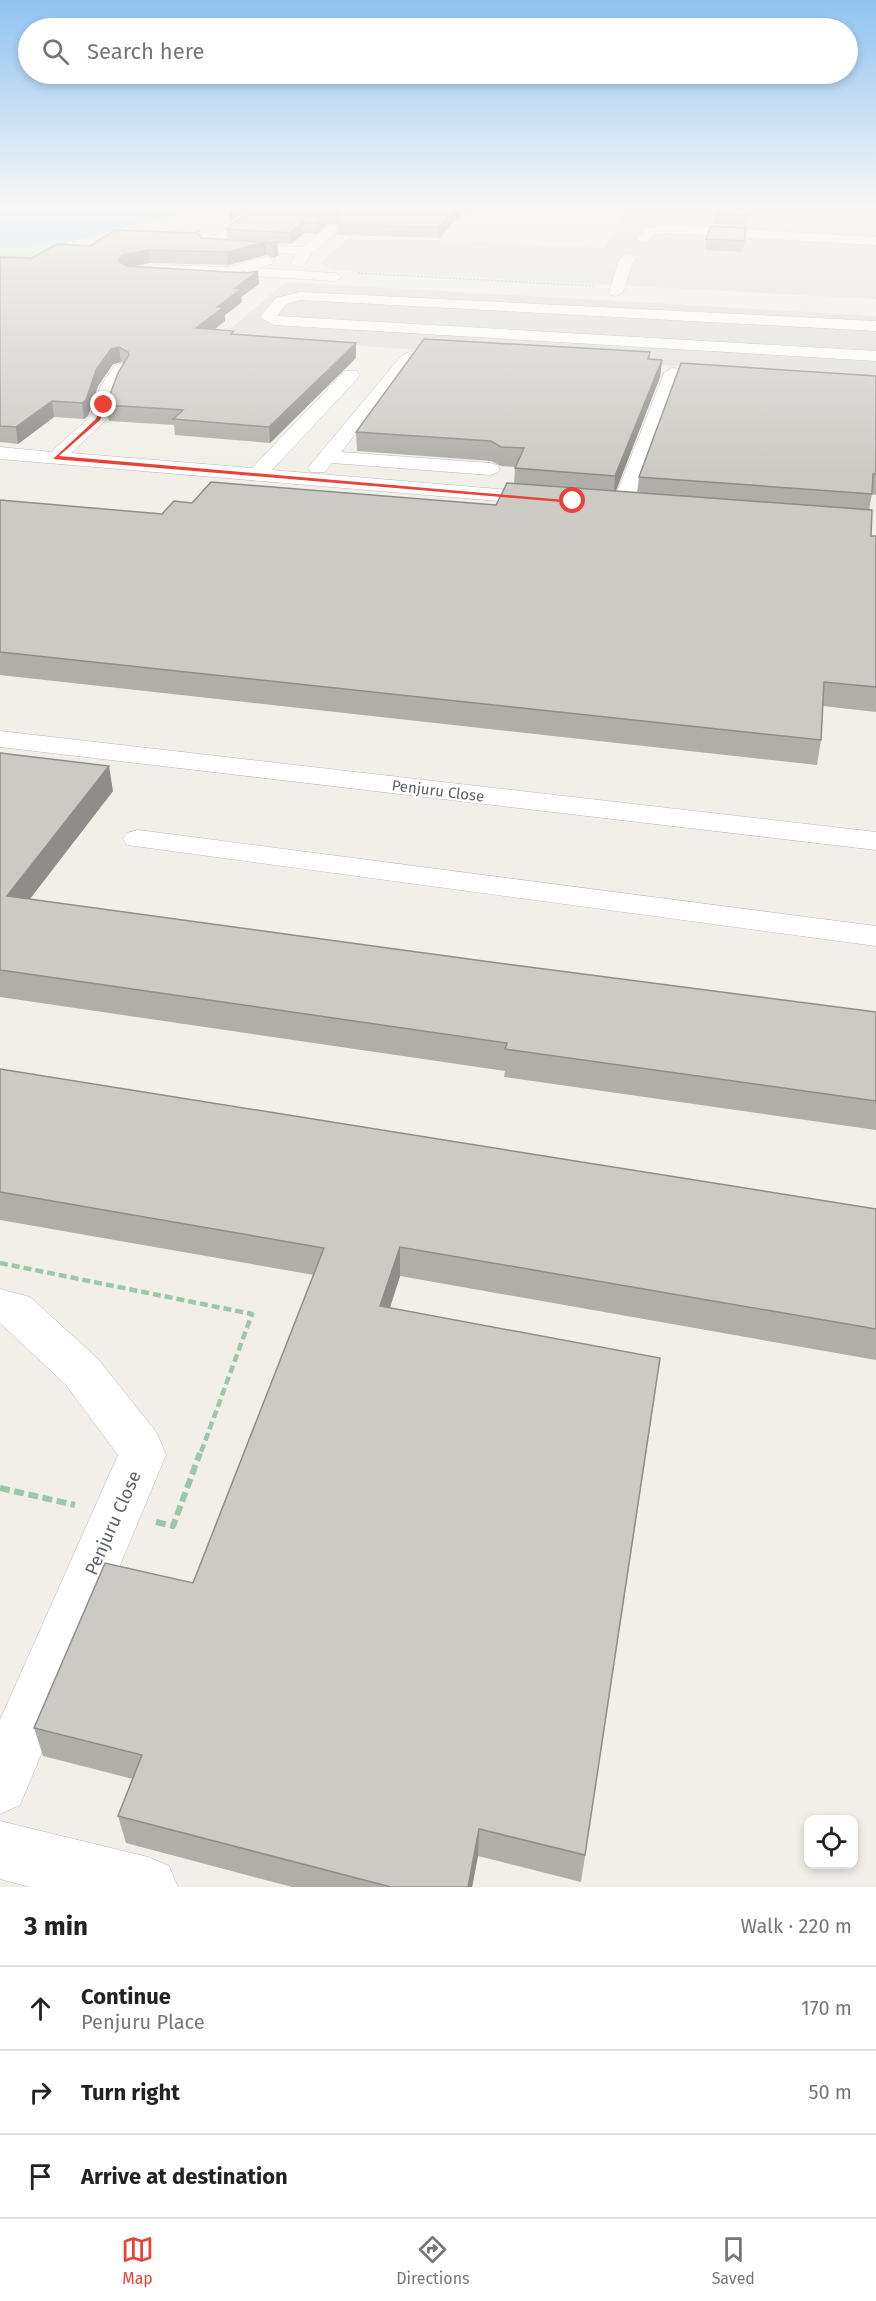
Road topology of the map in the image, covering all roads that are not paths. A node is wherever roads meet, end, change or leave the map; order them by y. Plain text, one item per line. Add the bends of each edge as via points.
1 (876, 326) edge
2 (876, 356) edge
3 (408, 358) edge
4 (121, 369) edge
5 (351, 375) edge
6 (740, 378) edge
7 (0, 453) edge
8 (327, 457) junction
9 (55, 458) junction
10 (490, 469) edge
11 (257, 475) junction
12 (309, 479) junction
13 (562, 500) edge
14 (645, 506) edge
15 (0, 739) edge
16 (138, 839) dead end
17 (876, 841) edge
18 (876, 936) edge
19 (0, 1306) edge
20 (0, 1785) edge
21 (0, 1850) edge
22 (148, 1887) edge

1 - 2 street via 727,311 307,297 285,299 268,317
3 - 8 street
4 - 9 street via 98,419
5 - 11 street
6 - 14 street via 672,373 612,504
7 - 9 street
8 - 10 street
8 - 12 street
9 - 11 street
11 - 12 street
12 - 13 street
15 - 17 street, Penjuru Close
16 - 18 street
19 - 20 street, Penjuru Close via 15,1309 82,1372 142,1455
21 - 22 street

